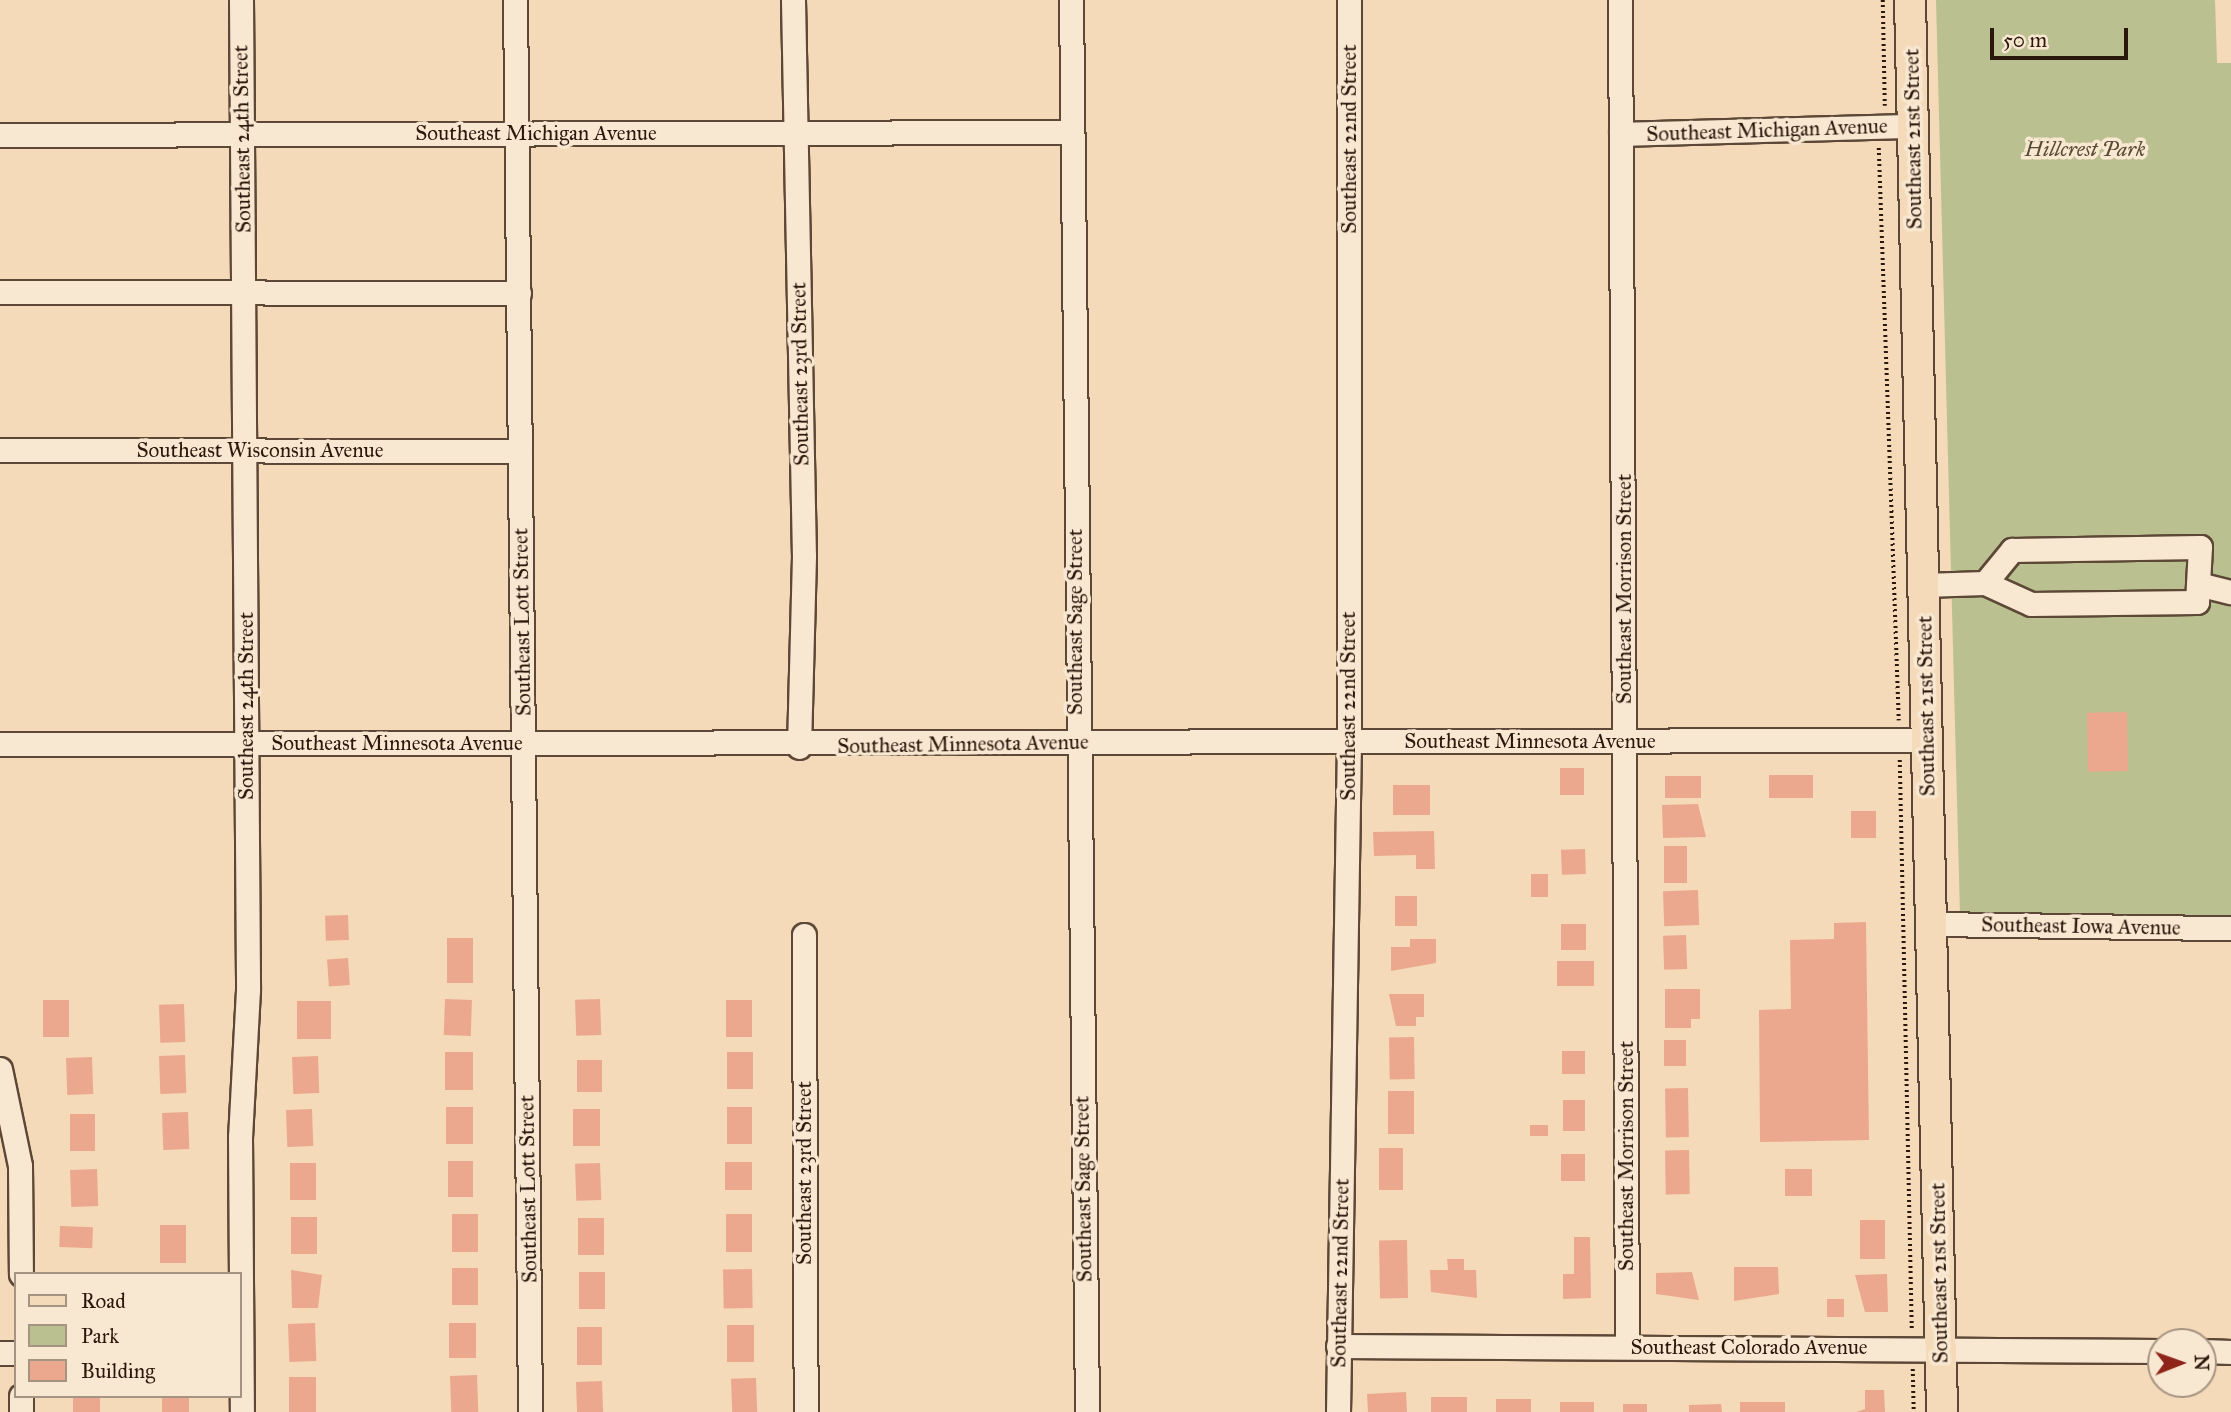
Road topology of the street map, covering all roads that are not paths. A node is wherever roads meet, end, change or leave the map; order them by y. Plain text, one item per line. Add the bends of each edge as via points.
1 (241, 0) edge
2 (515, 0) edge
3 (793, 0) edge
4 (1071, 0) edge
5 (1349, 0) edge
6 (1620, 0) edge
7 (1910, 0) edge
8 (1913, 126) junction
9 (517, 132) junction
10 (1072, 132) junction
11 (1621, 134) junction
12 (0, 135) edge
13 (242, 135) junction
14 (794, 135) junction
15 (0, 292) edge
16 (244, 292) junction
17 (519, 293) junction
18 (0, 450) edge
19 (245, 450) junction
20 (520, 451) junction
21 (1985, 583) junction
22 (2198, 584) junction
23 (1923, 585) junction
24 (2231, 592) edge
25 (1076, 741) junction
26 (1349, 741) junction
27 (1913, 741) junction
28 (246, 742) junction
29 (1625, 742) junction
30 (0, 744) edge
31 (523, 744) junction
32 (799, 747) junction
33 (1931, 923) junction
34 (2231, 928) edge
35 (803, 935) dead end
36 (0, 1069) edge
37 (21, 1272) edge
38 (1338, 1346) junction
39 (1627, 1346) junction
40 (1926, 1348) junction
41 (2147, 1351) edge
42 (242, 1412) edge
43 (530, 1412) edge
44 (806, 1412) edge
45 (1087, 1412) edge
46 (1338, 1412) edge
47 (1942, 1412) edge

1 - 13 street, Southeast 24th Street
2 - 9 street, Southeast Lott Street
3 - 14 street, Southeast 23rd Street
4 - 10 street, Southeast Sage Street
5 - 26 street, Southeast 22nd Street
6 - 11 street, Southeast Morrison Street
7 - 8 main road, Southeast 21st Street
8 - 11 street, Southeast Michigan Avenue
8 - 23 main road, Southeast 21st Street
9 - 13 street, Southeast Michigan Avenue
9 - 14 street, Southeast Michigan Avenue
9 - 17 street, Southeast Lott Street
10 - 14 street, Southeast Michigan Avenue
10 - 25 street, Southeast Sage Street
11 - 29 street, Southeast Morrison Street
12 - 13 street, Southeast Michigan Avenue
13 - 16 street, Southeast 24th Street
14 - 32 street, Southeast 23rd Street via 804,556
15 - 16 street
16 - 17 street
16 - 19 street, Southeast 24th Street
17 - 20 street, Southeast Lott Street
18 - 19 street, Southeast Wisconsin Avenue
19 - 20 street, Southeast Wisconsin Avenue
19 - 28 street, Southeast 24th Street
20 - 31 street, Southeast Lott Street
21 - 22 street via 2031,604 2197,602
21 - 22 street via 2012,550 2200,547
21 - 23 street
22 - 24 street
23 - 27 main road, Southeast 21st Street
25 - 26 street, Southeast Minnesota Avenue
25 - 32 street, Southeast Minnesota Avenue
25 - 45 street, Southeast Sage Street
26 - 29 street, Southeast Minnesota Avenue
26 - 38 street, Southeast 22nd Street
27 - 29 street, Southeast Minnesota Avenue
27 - 33 main road, Southeast 21st Street
28 - 30 street, Southeast Minnesota Avenue
28 - 31 street, Southeast Minnesota Avenue
28 - 42 street, Southeast 24th Street
29 - 39 street, Southeast Morrison Street
31 - 32 street, Southeast Minnesota Avenue
31 - 43 street, Southeast Lott Street
33 - 34 street, Southeast Iowa Avenue
33 - 40 main road, Southeast 21st Street
35 - 44 street, Southeast 23rd Street
36 - 37 street via 20,1166
38 - 39 street, Southeast Colorado Avenue
38 - 46 street, Southeast 22nd Street
39 - 40 street, Southeast Colorado Avenue
40 - 41 street, Southeast Colorado Avenue
40 - 47 main road, Southeast 21st Street

